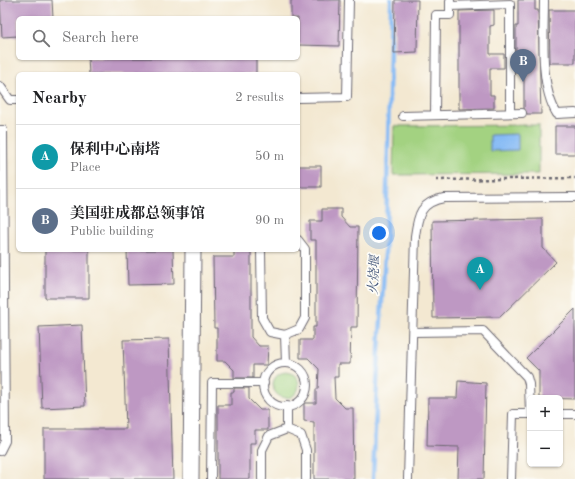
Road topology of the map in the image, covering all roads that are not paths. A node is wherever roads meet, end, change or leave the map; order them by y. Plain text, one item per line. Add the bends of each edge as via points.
1 (349, 0) edge
2 (544, 0) edge
3 (450, 3) edge
4 (0, 86) edge
5 (300, 98) edge
6 (16, 100) edge
7 (510, 113) junction
8 (522, 113) dead end
9 (575, 113) edge
10 (436, 115) junction
11 (403, 116) dead end
12 (0, 130) edge
13 (575, 197) edge
14 (300, 243) edge
15 (193, 252) edge
16 (262, 252) edge
17 (413, 332) junction
18 (286, 335) junction
19 (286, 363) junction
20 (264, 383) junction
21 (529, 395) edge
22 (287, 406) junction
23 (527, 414) edge
24 (563, 414) edge
25 (575, 414) edge
26 (287, 429) junction
27 (0, 451) edge
28 (191, 479) edge
29 (211, 479) edge
30 (262, 479) edge
31 (306, 479) edge
32 (408, 479) edge
33 (511, 479) edge

1 - 5 lane via 347,97
2 - 9 lane via 546,77 550,103 557,114
3 - 7 lane via 510,4
3 - 10 lane via 450,15 436,15
4 - 6 lane via 10,100
7 - 8 lane
7 - 10 lane
10 - 11 lane
12 - 27 lane via 3,130 5,442
13 - 17 lane via 432,200 422,209 414,236
14 - 18 lane via 305,249 305,318 299,329
15 - 28 street
16 - 18 lane via 262,318 270,332
17 - 21 lane via 483,331 527,377
17 - 32 lane
18 - 19 lane
19 - 20 lane via 275,365 269,370
19 - 22 lane via 302,370 307,384 303,397
20 - 22 lane via 264,390 272,402
20 - 29 lane via 212,383
22 - 26 lane
23 - 33 lane via 513,414
24 - 25 lane
26 - 30 lane via 269,436 262,450
26 - 31 lane via 301,435 306,450

